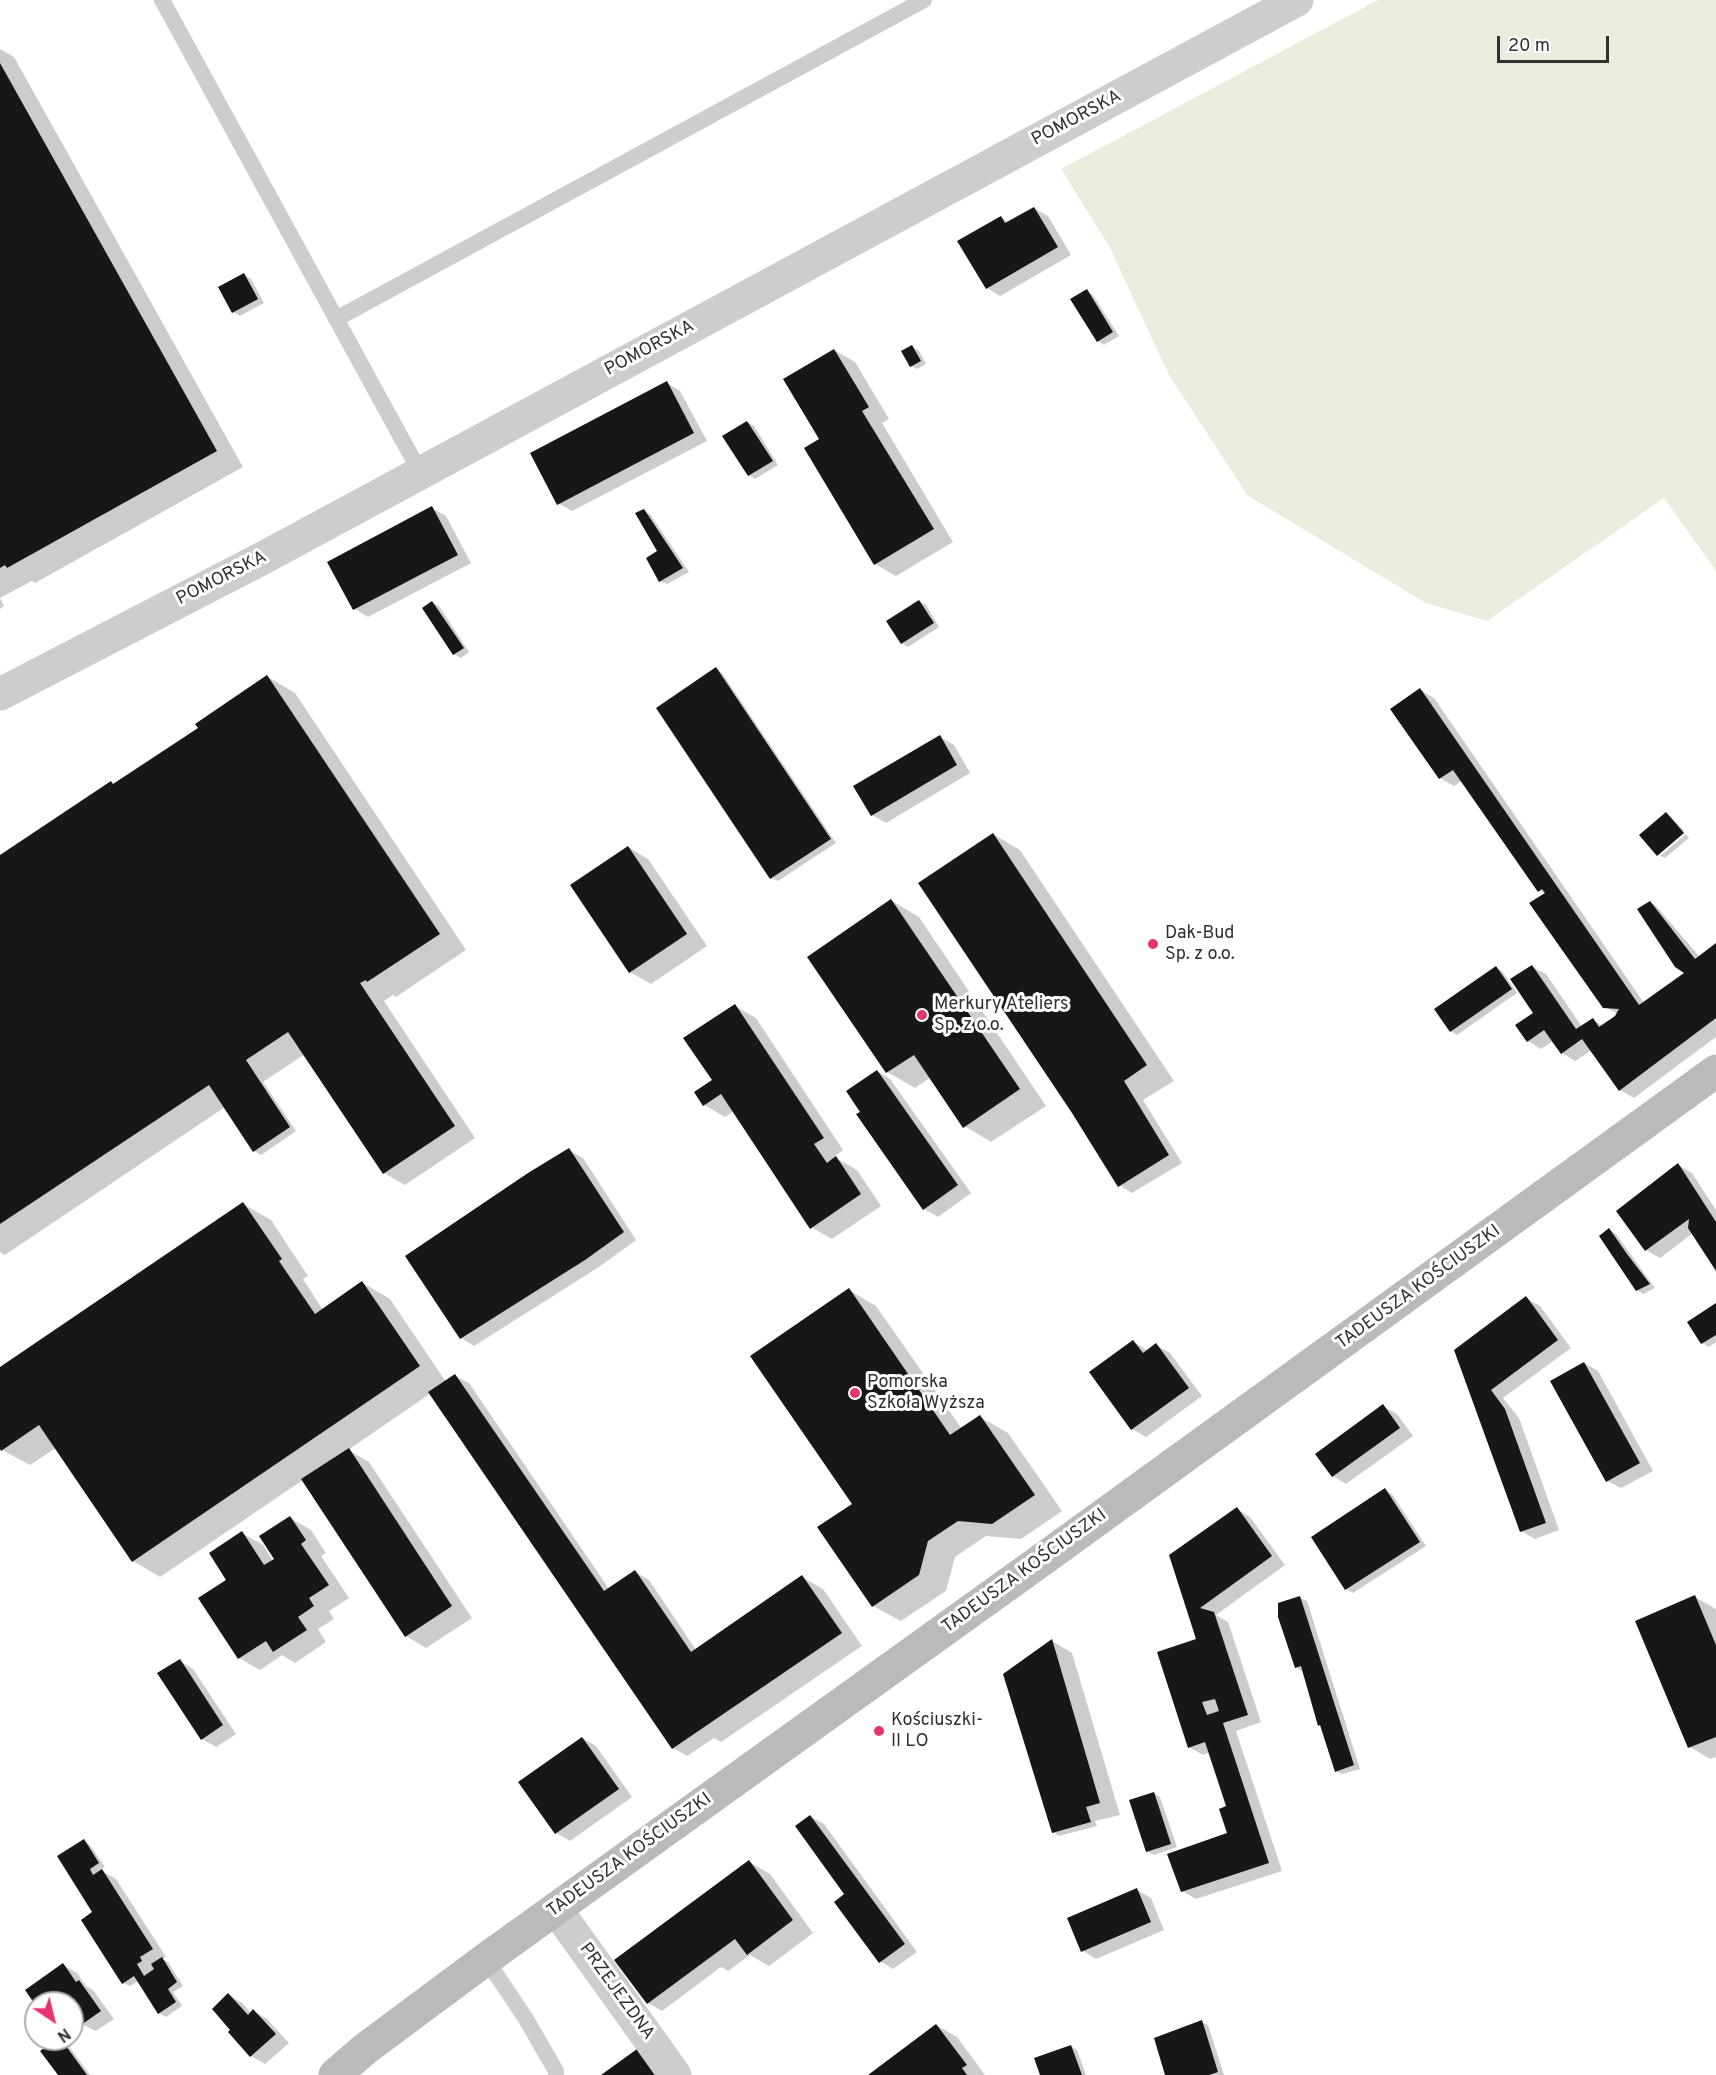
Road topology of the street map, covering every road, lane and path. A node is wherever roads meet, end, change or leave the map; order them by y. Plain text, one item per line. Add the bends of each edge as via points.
1 (162, 0) edge
2 (924, 0) edge
3 (1297, 0) edge
4 (336, 319) junction
5 (420, 472) junction
6 (0, 694) edge
7 (1716, 1071) edge
8 (556, 1909) junction
9 (486, 1959) junction
10 (335, 2075) edge
11 (556, 2075) edge
12 (675, 2075) edge

1 - 4 lane
2 - 4 lane
3 - 5 street, POMORSKA
4 - 5 lane
5 - 6 street, POMORSKA
7 - 8 street, TADEUSZA KOŚCIUSZKI
8 - 9 street, TADEUSZA KOŚCIUSZKI
8 - 12 street, PRZEJEZDNA
9 - 10 street, TADEUSZA KOŚCIUSZKI
9 - 11 lane via 526,2019

